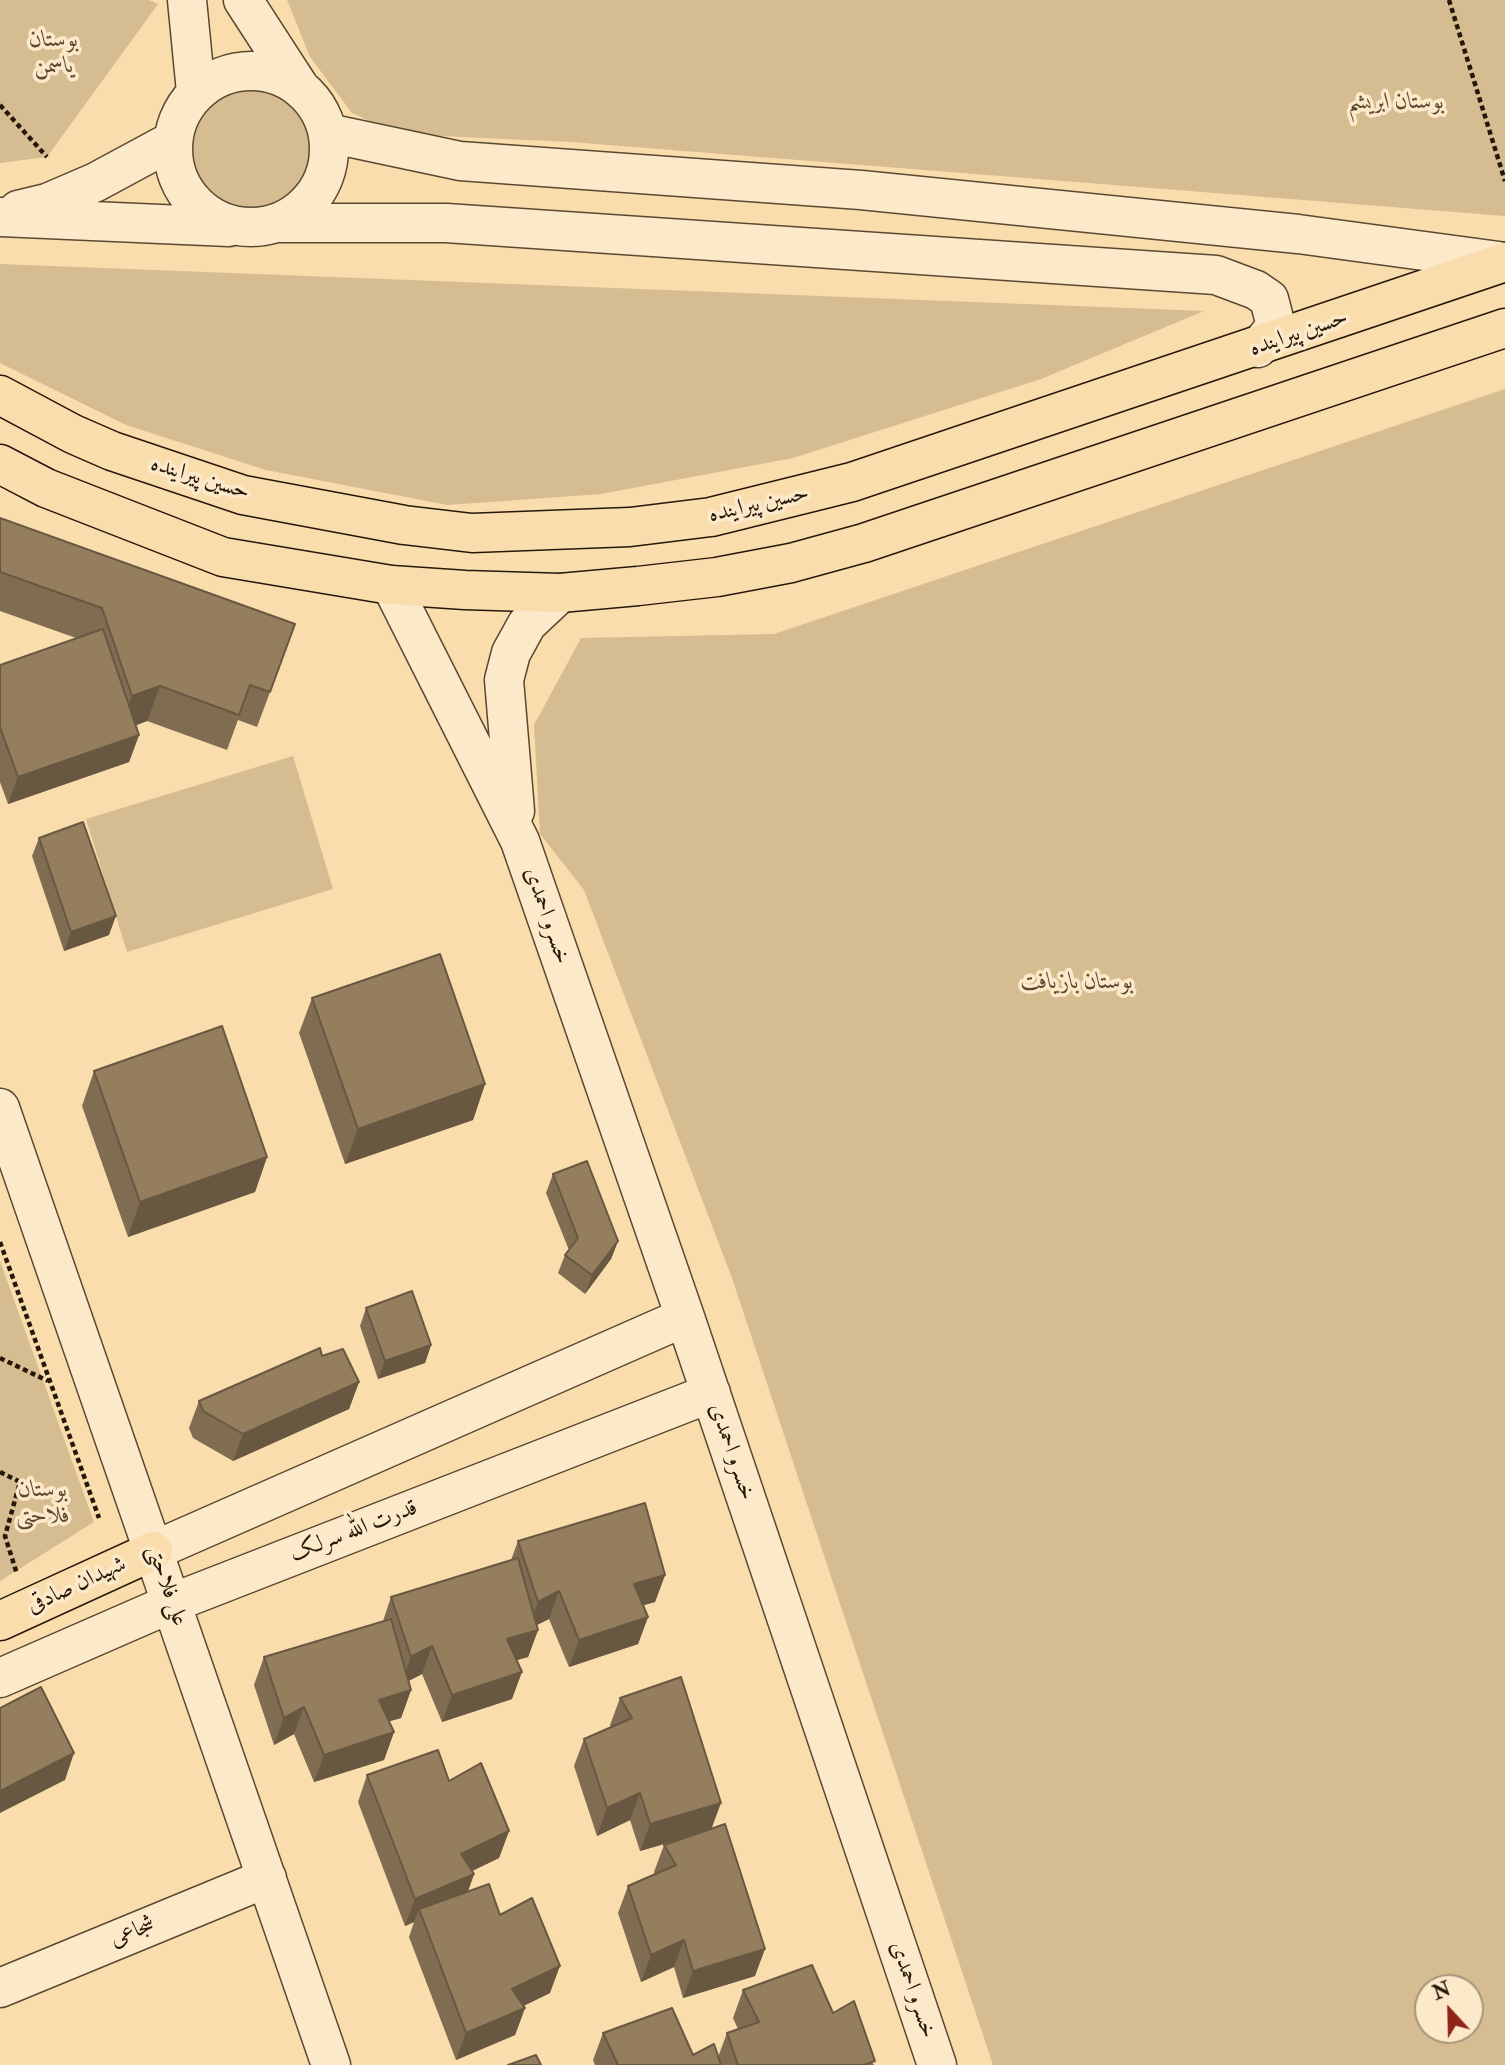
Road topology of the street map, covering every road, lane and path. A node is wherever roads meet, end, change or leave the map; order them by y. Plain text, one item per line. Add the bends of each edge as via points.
1 (187, 0) edge
2 (243, 0) edge
3 (1449, 0) edge
4 (300, 88) junction
5 (196, 92) junction
6 (0, 105) edge
7 (328, 133) junction
8 (172, 141) junction
9 (47, 157) dead end
10 (1505, 181) edge
11 (0, 216) edge
12 (265, 226) junction
13 (1505, 262) edge
14 (1505, 328) edge
15 (1258, 348) junction
16 (0, 395) edge
17 (0, 464) edge
18 (391, 585) junction
19 (560, 593) junction
20 (520, 841) junction
21 (0, 1108) edge
22 (0, 1242) edge
23 (685, 1317) junction
24 (0, 1358) edge
25 (49, 1381) junction
26 (711, 1394) junction
27 (0, 1472) edge
28 (100, 1524) dead end
29 (153, 1551) junction
30 (20, 1584) dead end
31 (172, 1604) junction
32 (0, 1621) edge
33 (0, 1678) edge
34 (267, 1878) junction
35 (0, 1988) edge
36 (331, 2065) edge
37 (937, 2065) edge

1 - 5 street
2 - 4 street
3 - 10 path
4 - 5 street via 259,71 236,72
4 - 7 street via 317,108
5 - 8 street via 184,106
6 - 9 path
7 - 12 street via 330,155 314,197 298,213
7 - 13 street via 460,161 861,190 1298,234
8 - 11 street via 47,203
8 - 12 street via 173,167 184,192 202,212 225,224
11 - 12 street
12 - 15 street via 446,223 1216,275 1269,299 1276,326
13 - 15 main road, حسین پیراینده
14 - 19 main road via 864,543 717,577
15 - 16 main road, حسین پیراینده via 781,502 711,517 544,532 472,533 404,525 243,495 102,447
17 - 18 main road via 58,493 223,557
18 - 19 main road
18 - 20 street
19 - 20 street via 527,624 511,653 504,680
20 - 23 street, خسرو احمدی
21 - 29 street, علی فلاحتی
22 - 25 path
23 - 26 street, خسرو احمدی
23 - 29 street
24 - 25 path
25 - 28 path
26 - 31 street, قدرت الله سرلک
26 - 37 street, خسرو احمدی
27 - 30 path via 20,1482 5,1536
29 - 31 street, علی فلاحتی
29 - 32 main road, شهیدان صادقی
31 - 33 street, قدرت الله سرلک
31 - 34 street, علی فلاحتی
34 - 35 street, شجاعی
34 - 36 street, علی فلاحتی

